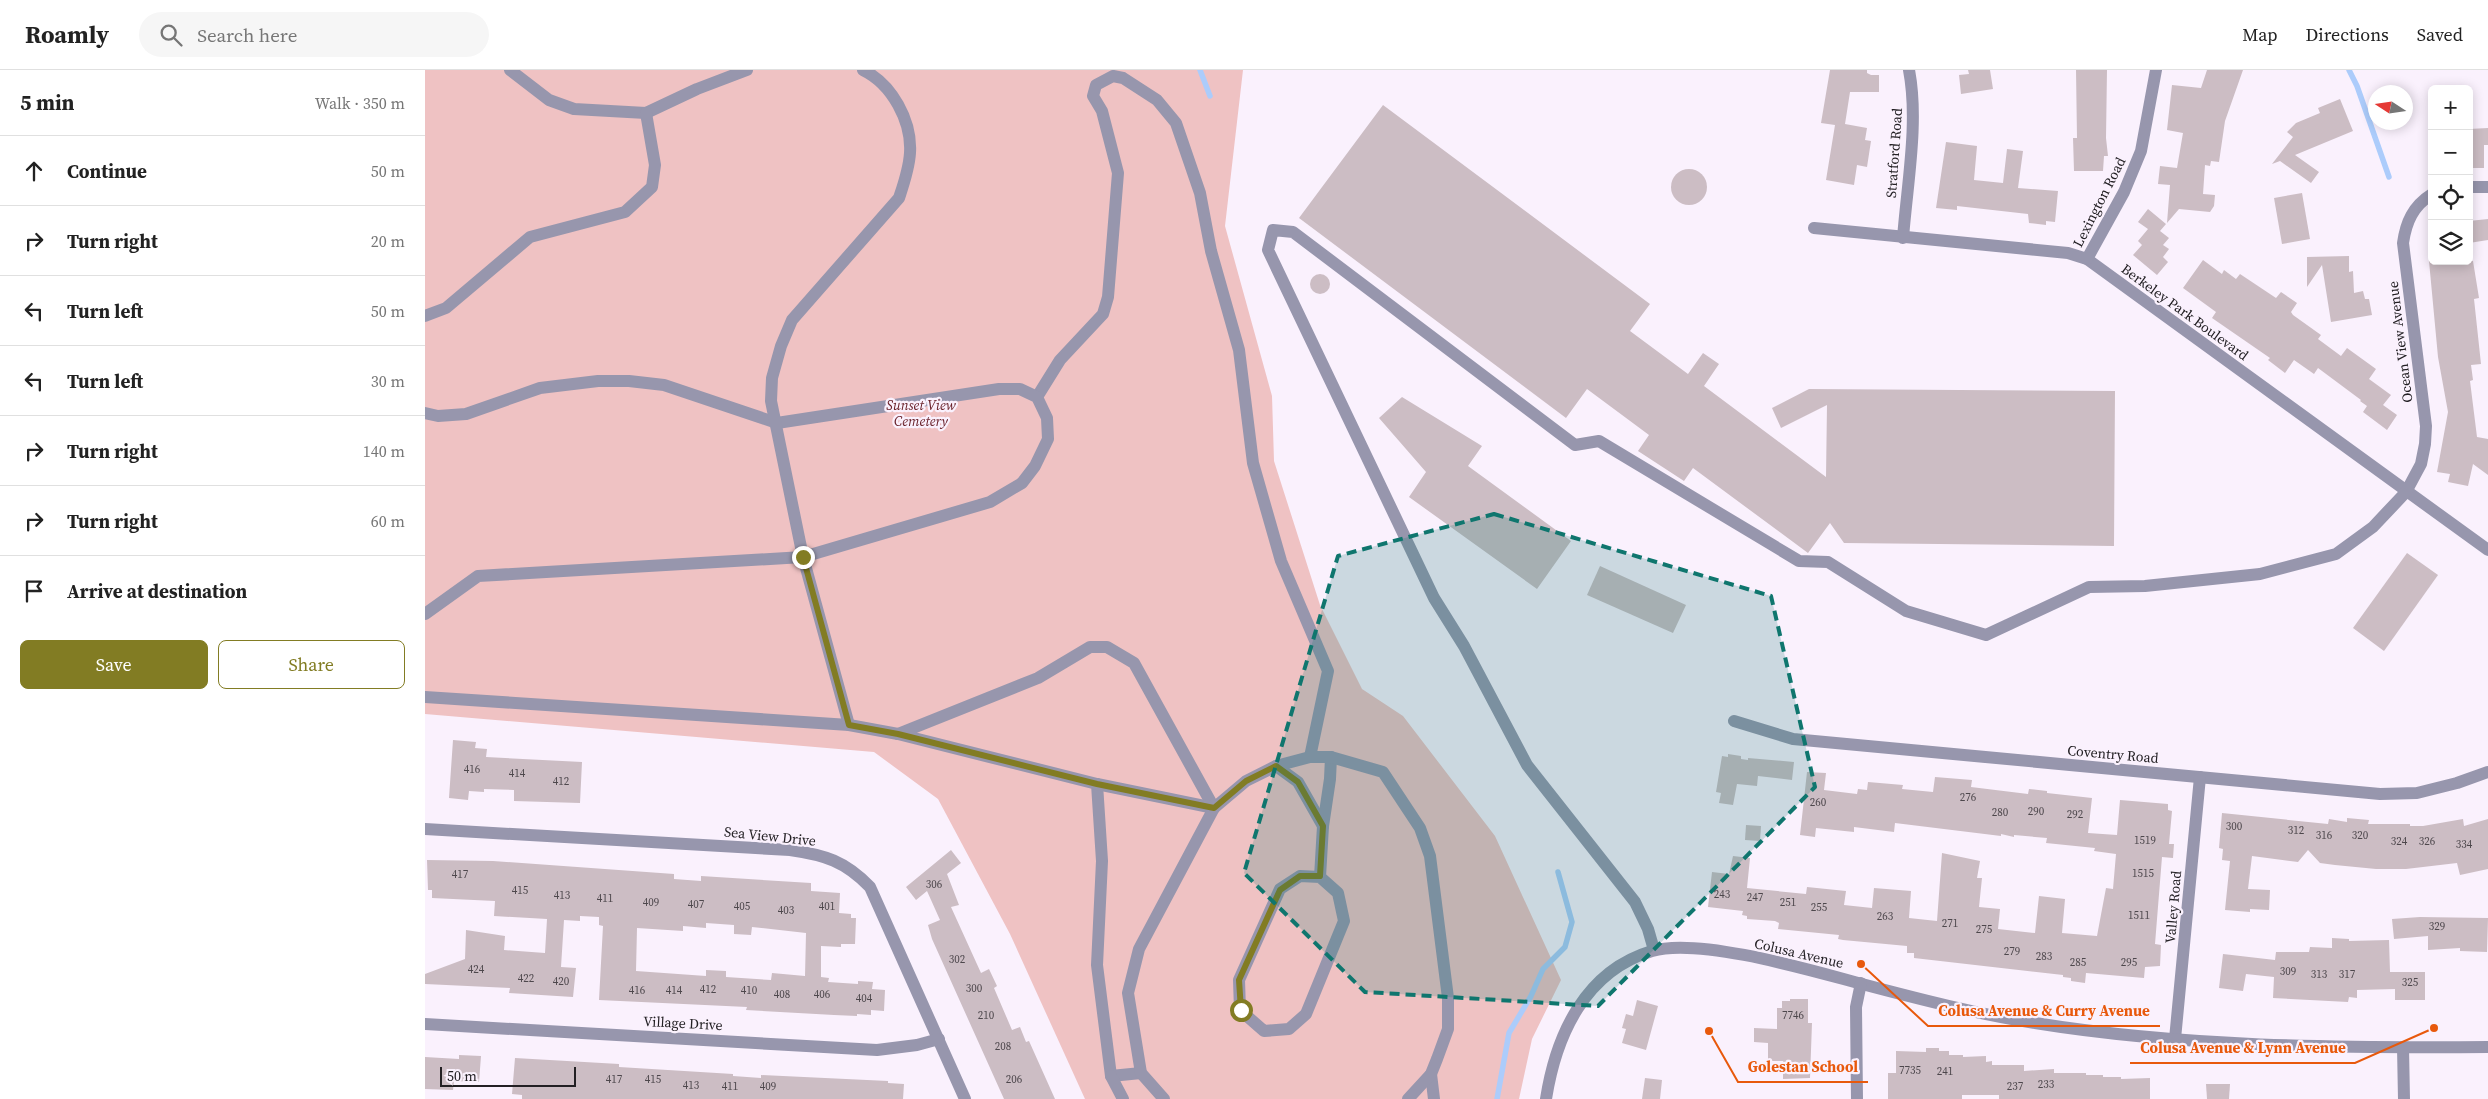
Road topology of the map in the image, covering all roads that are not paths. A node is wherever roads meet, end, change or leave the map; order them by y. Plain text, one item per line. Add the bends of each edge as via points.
1 (509, 70) edge
2 (747, 70) edge
3 (863, 70) edge
4 (1909, 70) edge
5 (2156, 70) edge
6 (646, 113) junction
7 (2473, 187) edge
8 (2488, 187) edge
9 (2428, 197) edge
10 (1814, 228) dead end
11 (1903, 238) junction
12 (2087, 260) junction
13 (425, 316) edge
14 (1037, 397) junction
15 (425, 413) edge
16 (777, 423) junction
17 (2406, 492) junction
18 (2488, 550) edge
19 (803, 557) junction
20 (425, 614) edge
21 (426, 696) edge
22 (1734, 721) dead end
23 (849, 725) junction
24 (898, 734) junction
25 (1309, 757) junction
26 (1331, 757) junction
27 (1276, 766) junction
28 (2488, 772) edge
29 (2200, 777) junction
30 (1097, 784) junction
31 (1214, 808) junction
32 (1323, 826) junction
33 (425, 829) edge
34 (1320, 876) junction
35 (1654, 950) junction
36 (1861, 984) junction
37 (425, 1024) edge
38 (939, 1039) junction
39 (2175, 1039) junction
40 (2403, 1047) junction
41 (2488, 1047) edge
42 (1141, 1073) junction
43 (1431, 1074) junction
44 (1111, 1076) junction
45 (965, 1099) edge
46 (1123, 1099) edge
47 (1163, 1099) edge
48 (1408, 1099) edge
49 (1434, 1099) edge
50 (1547, 1099) edge
51 (1857, 1099) edge
52 (2404, 1099) edge

1 - 6 street via 549,100 574,110
2 - 6 street
3 - 16 street via 872,74 891,93 900,110 909,137 907,176 899,198 792,320 772,378 771,401
4 - 11 street, Stratford Road via 1913,89 1912,130
5 - 12 street, Lexington Road via 2141,151 2124,192
6 - 13 street via 655,165 652,187 625,212 530,237 446,308
7 - 8 street
9 - 17 street, Ocean View Avenue via 2413,210 2405,227 2403,243 2426,426 2421,464
10 - 11 street, Berkeley Park Boulevard
11 - 12 street, Berkeley Park Boulevard via 2068,253
12 - 17 street, Berkeley Park Boulevard
14 - 16 street via 1020,389 999,389
14 - 19 street via 1047,418 1048,439 1035,466 1022,483 990,502
14 - 25 street via 1060,360 1103,314 1109,297 1118,173 1102,111 1093,96 1096,84 1113,76 1123,78 1157,100 1176,123 1199,193 1211,252 1239,350 1253,463 1281,561 1328,671
15 - 16 street via 438,416 466,414 540,388 629,381 664,385
16 - 19 street
17 - 18 street, Berkeley Park Boulevard
17 - 35 street, Ocean View Avenue via 2373,527 2336,554 2260,574 2145,586 2089,587 1986,635 1906,611 1828,562 1799,561 1599,441 1575,445 1293,232 1273,230 1268,250 1434,598 1464,646 1527,766 1635,902 1649,929
19 - 20 street via 478,576
19 - 23 street
21 - 23 street
22 - 29 street, Coventry Road via 1793,739
23 - 24 street
24 - 30 street
24 - 31 street via 1038,678 1090,647 1107,646 1134,663
25 - 26 street
25 - 27 street
26 - 32 street
26 - 43 street via 1383,772 1419,828 1430,856 1448,998 1448,1029
27 - 31 street via 1246,781
27 - 32 street via 1298,782
28 - 29 street, Coventry Road via 2417,793 2380,794
29 - 39 street, Valley Road
30 - 31 street
30 - 44 street via 1102,861 1097,965
31 - 42 street via 1139,949 1128,993
32 - 34 street
33 - 38 street, Sea View Drive via 790,850 835,860 855,872 870,887
34 - 34 street via 1300,876 1280,890 1239,980 1241,1010 1264,1031 1289,1029 1306,1014 1344,920 1338,893
35 - 36 street, Colusa Avenue via 1719,951
35 - 50 street, Colusa Avenue via 1619,966 1587,994 1563,1031
36 - 39 street, Colusa Avenue via 2035,1023
36 - 51 street via 1856,1007
37 - 38 street, Village Drive via 877,1050
38 - 45 street, Sea View Drive
39 - 40 street, Colusa Avenue via 2301,1046
40 - 41 street, Colusa Avenue
40 - 52 street
42 - 44 street
42 - 47 street
43 - 48 street
43 - 49 street
44 - 46 street

